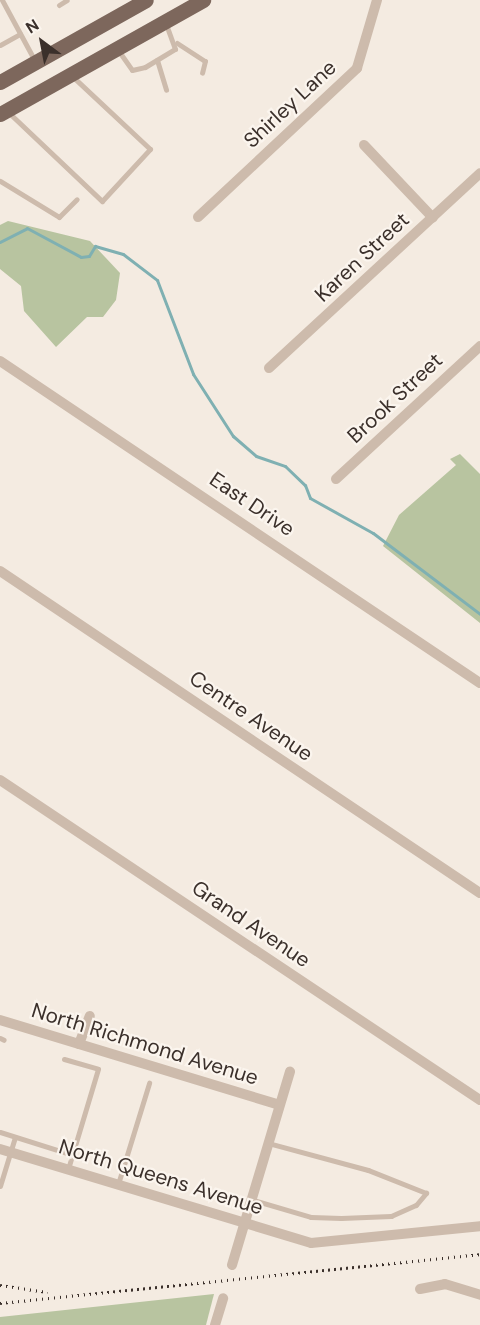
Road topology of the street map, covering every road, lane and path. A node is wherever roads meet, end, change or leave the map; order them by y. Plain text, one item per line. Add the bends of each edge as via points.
1 (2, 0) edge
2 (67, 0) edge
3 (146, 0) edge
4 (202, 0) edge
5 (377, 0) edge
6 (59, 5) dead end
7 (165, 21) junction
8 (20, 34) junction
9 (177, 43) junction
10 (0, 45) edge
11 (117, 48) junction
12 (157, 60) junction
13 (36, 62) junction
14 (202, 73) dead end
15 (70, 74) junction
16 (0, 82) edge
17 (166, 90) dead end
18 (3, 112) edge
19 (364, 145) dead end
20 (480, 173) edge
21 (0, 181) edge
22 (77, 199) dead end
23 (198, 217) dead end
24 (433, 218) junction
25 (480, 346) edge
26 (0, 361) edge
27 (269, 368) dead end
28 (336, 479) dead end
29 (0, 572) edge
30 (480, 683) edge
31 (0, 780) edge
32 (480, 893) edge
33 (90, 1016) dead end
34 (0, 1020) edge
35 (79, 1044) junction
36 (64, 1059) dead end
37 (290, 1072) dead end
38 (149, 1083) dead end
39 (480, 1100) edge
40 (279, 1105) junction
41 (0, 1132) edge
42 (15, 1137) junction
43 (268, 1143) junction
44 (5, 1150) edge
45 (73, 1155) junction
46 (68, 1169) junction
47 (118, 1184) junction
48 (0, 1186) edge
49 (251, 1199) junction
50 (244, 1222) junction
51 (480, 1226) edge
52 (232, 1265) dead end
53 (420, 1289) dead end
54 (480, 1295) edge
55 (223, 1298) dead end
56 (215, 1325) edge

1 - 8 lane
2 - 6 lane
3 - 13 main road
4 - 7 main road
5 - 23 street, Shirley Lane via 357,68
7 - 9 lane
7 - 11 main road
8 - 10 lane
8 - 13 lane
9 - 12 lane
9 - 14 lane via 205,61
11 - 12 lane via 132,70
11 - 15 main road
12 - 17 lane
13 - 16 main road
15 - 18 main road
15 - 18 lane via 150,149 102,201
19 - 24 street
20 - 24 street, Karen Street
21 - 22 lane via 59,217
24 - 27 street, Karen Street
25 - 28 street, Brook Street
26 - 30 street, East Drive
29 - 32 street, Centre Avenue
31 - 39 street, Grand Avenue
33 - 35 street
34 - 35 street, North Richmond Avenue
35 - 40 street, North Richmond Avenue
36 - 45 lane via 98,1069
37 - 40 street
38 - 47 lane
40 - 43 street
41 - 42 lane
42 - 44 lane
42 - 45 lane
43 - 49 street
43 - 49 lane via 368,1170 426,1193 416,1205 391,1216 341,1218 311,1217
44 - 46 street, North Queens Avenue
44 - 48 lane
45 - 46 lane
46 - 47 street, North Queens Avenue
47 - 50 street, North Queens Avenue
49 - 50 street
50 - 51 street, North Queens Avenue via 311,1243
50 - 52 street
53 - 54 street via 445,1284
55 - 56 street

